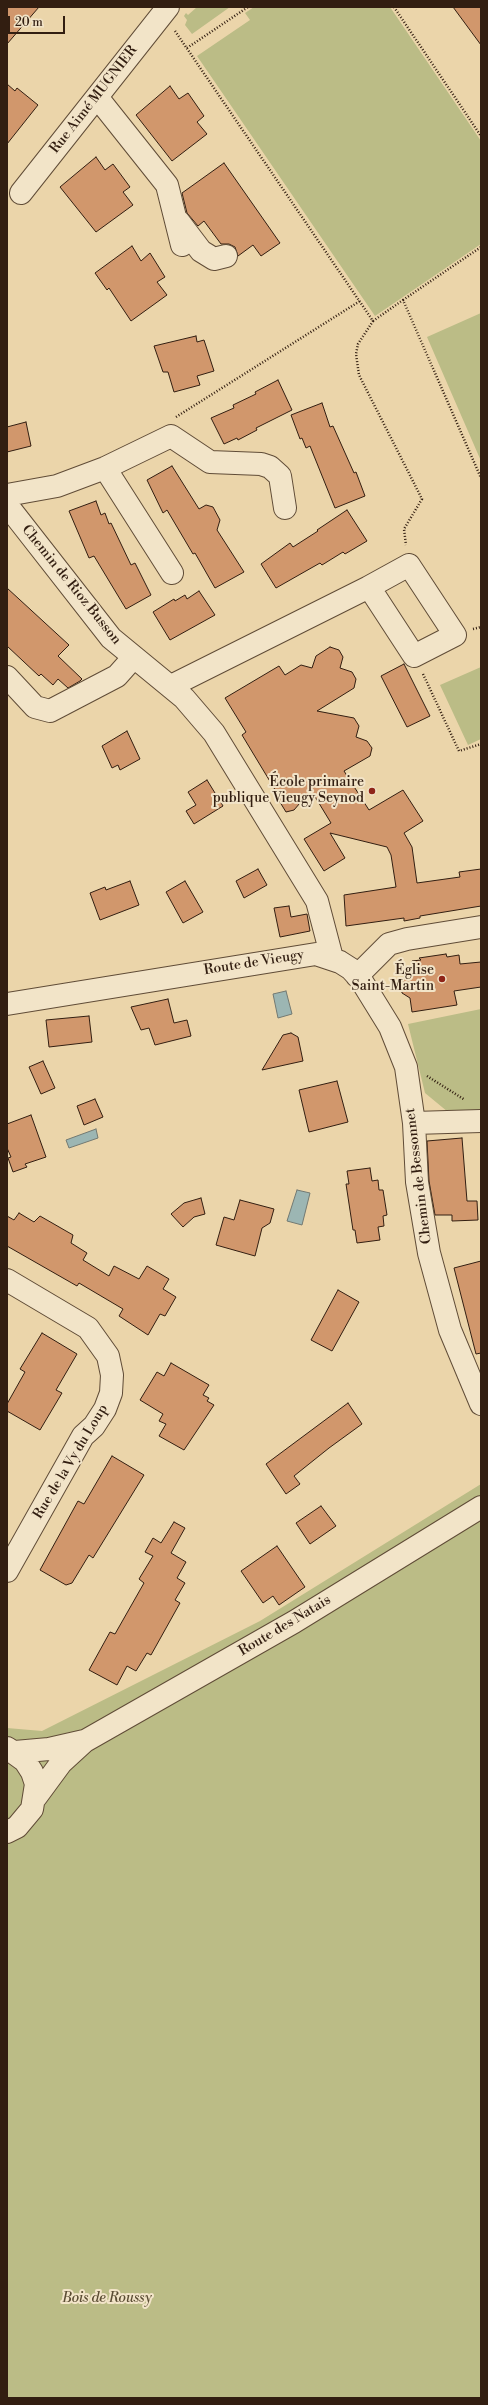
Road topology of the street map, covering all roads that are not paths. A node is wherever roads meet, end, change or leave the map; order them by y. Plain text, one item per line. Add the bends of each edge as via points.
1 (170, 17) edge
2 (97, 97) junction
3 (21, 193) dead end
4 (176, 218) junction
5 (182, 245) dead end
6 (226, 256) dead end
7 (105, 468) junction
8 (7, 495) edge
9 (7, 505) edge
10 (285, 508) dead end
11 (172, 573) dead end
12 (368, 587) junction
13 (133, 658) junction
14 (7, 677) edge
15 (171, 686) junction
16 (481, 927) edge
17 (332, 958) junction
18 (357, 976) junction
19 (7, 1004) edge
20 (481, 1121) edge
21 (414, 1123) junction
22 (7, 1280) edge
23 (481, 1404) edge
24 (481, 1507) edge
25 (7, 1571) edge
26 (85, 1741) junction
27 (11, 1750) edge
28 (36, 1797) junction
29 (7, 1832) edge

1 - 2 street, Rue Aimé MUGNIER
2 - 3 street, Rue Aimé MUGNIER
2 - 4 street via 167,184
4 - 5 street
4 - 6 street via 201,251 214,259
7 - 8 street via 57,486
7 - 10 street via 171,436 210,462 261,464 270,467 280,476
7 - 11 street
9 - 13 street, Chemin de Rioz Busson via 111,638
12 - 12 street via 409,565 455,635 414,656
12 - 15 street
13 - 14 street via 117,676 50,711 35,707
13 - 15 street, Chemin de Rioz Busson
15 - 17 street, Chemin de Rioz Busson via 214,733 317,901
16 - 18 street via 389,944
17 - 18 street, Route de Vieugy via 351,969
17 - 19 street, Route de Vieugy via 316,954
18 - 21 street, Chemin de Bessonnet via 390,1027 403,1061
20 - 21 street
21 - 23 street, Chemin de Bessonnet via 417,1182 429,1253 450,1330
22 - 25 street, Rue de la Vy du Loup via 88,1328 108,1356 112,1375 111,1393 105,1409 94,1426 83,1436
24 - 26 street, Route des Natais via 294,1622
26 - 27 street, Route des Natais via 49,1749
26 - 28 street, Route des Natais via 61,1763
27 - 28 street via 25,1761 32,1772 36,1784
28 - 29 street, Route des Natais via 26,1819

